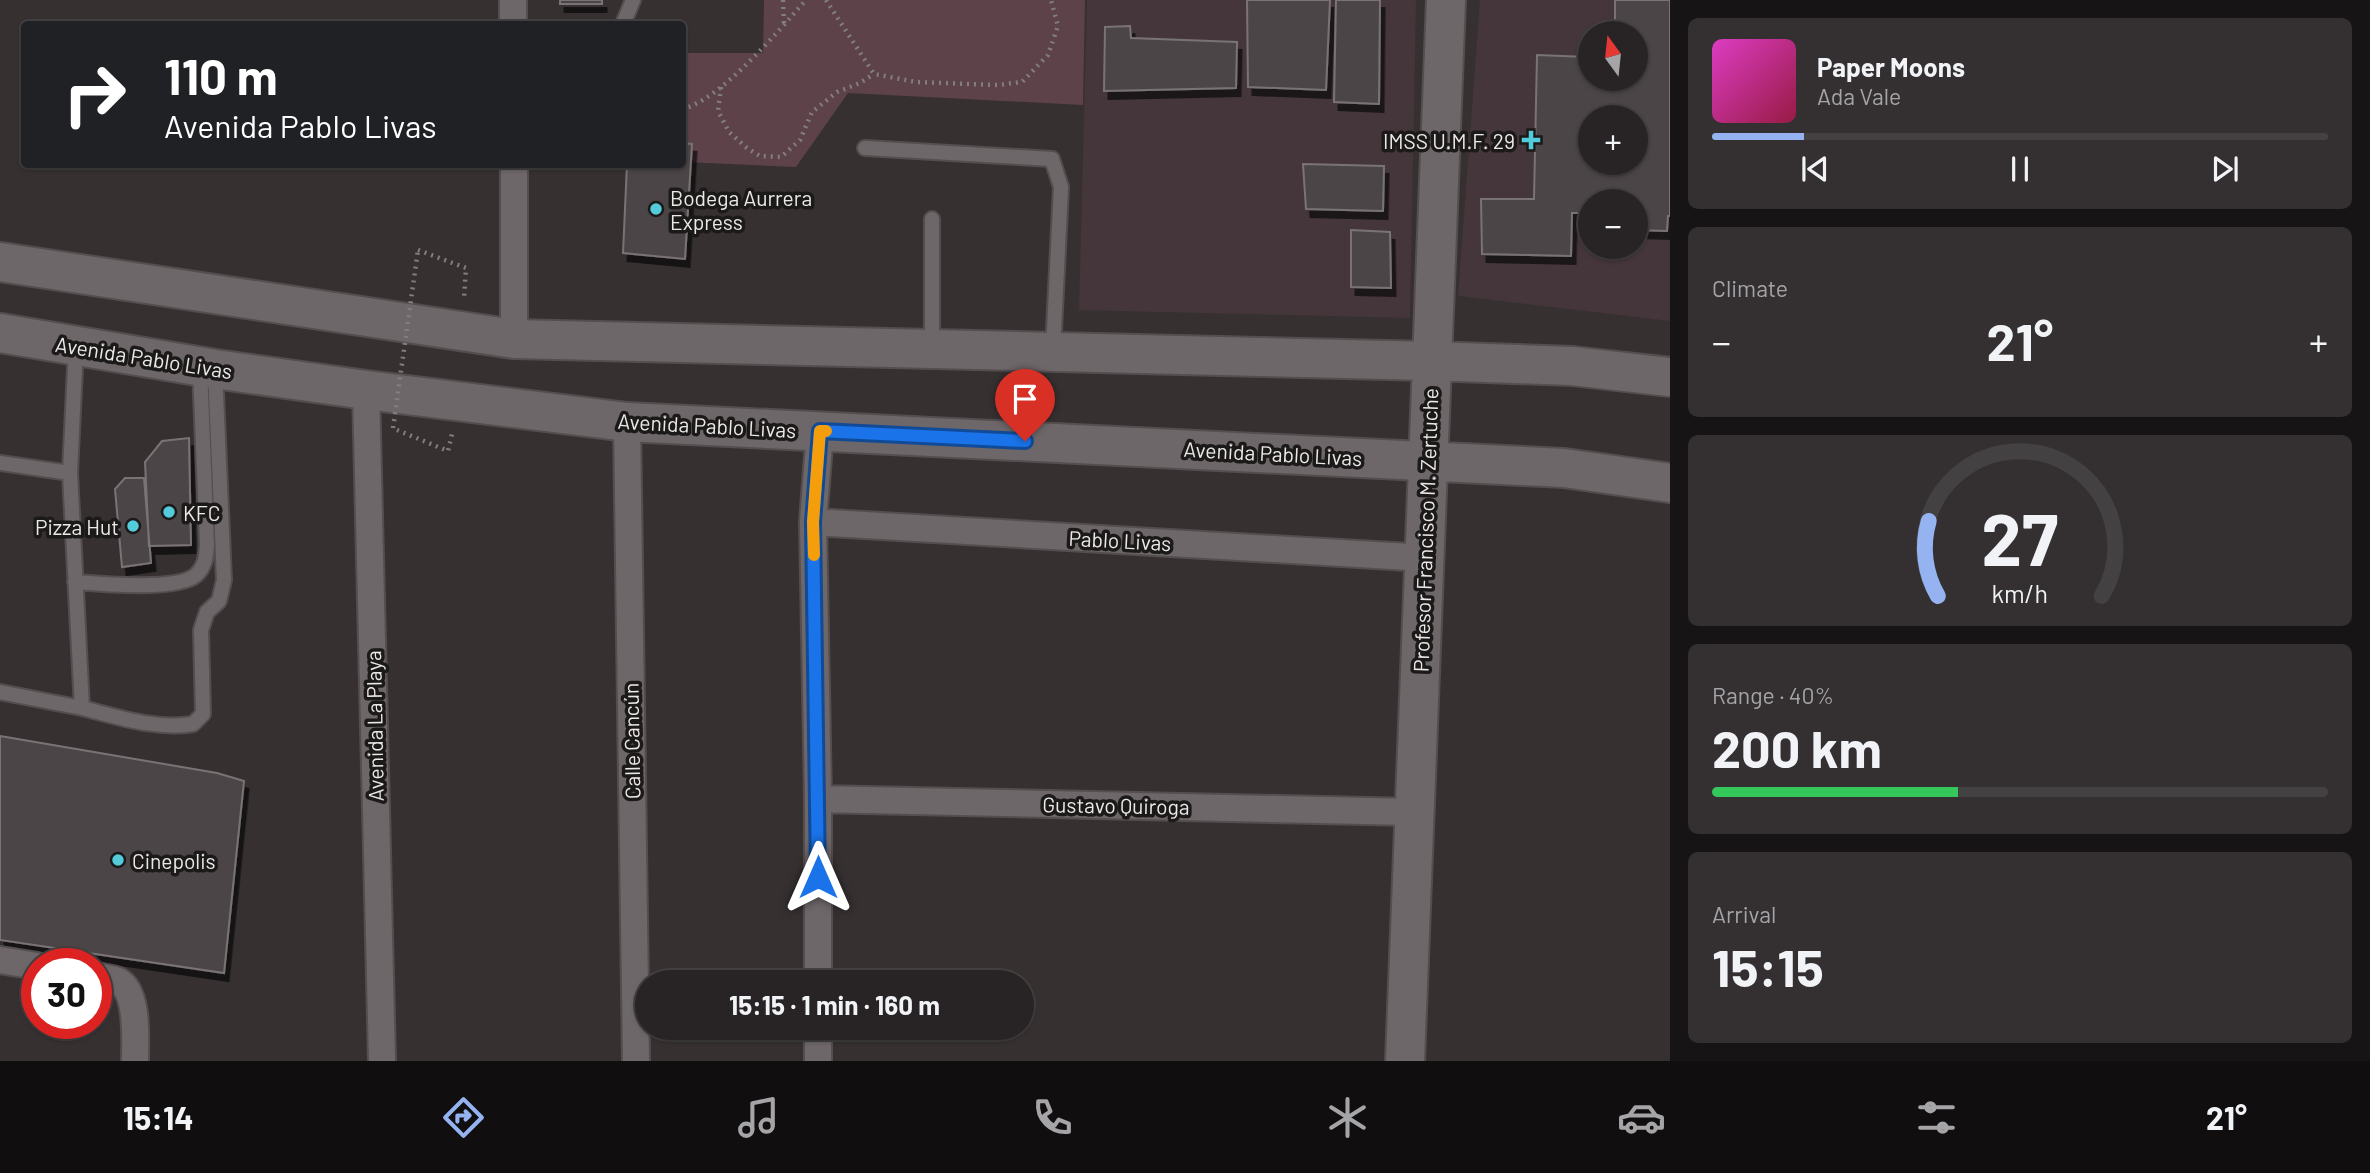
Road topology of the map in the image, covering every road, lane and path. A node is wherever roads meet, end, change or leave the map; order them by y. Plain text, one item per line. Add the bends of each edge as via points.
1 (513, 0) edge
2 (633, 0) edge
3 (783, 0) edge
4 (806, 0) edge
5 (826, 0) edge
6 (1051, 0) edge
7 (1446, 0) edge
8 (513, 21) edge
9 (624, 21) edge
10 (784, 25) junction
11 (874, 75) junction
12 (720, 87) junction
13 (686, 108) edge
14 (865, 148) dead end
15 (514, 168) edge
16 (932, 219) dead end
17 (0, 262) edge
18 (466, 268) dead end
19 (0, 333) edge
20 (514, 339) junction
21 (76, 345) junction
22 (932, 349) junction
23 (1053, 352) junction
24 (1430, 361) junction
25 (207, 367) junction
26 (1670, 377) edge
27 (366, 390) junction
28 (627, 422) junction
29 (820, 431) junction
30 (448, 451) dead end
31 (1427, 460) junction
32 (0, 463) edge
33 (70, 473) junction
34 (1670, 483) edge
35 (813, 522) junction
36 (1426, 558) junction
37 (75, 582) junction
38 (0, 692) edge
39 (82, 708) junction
40 (818, 799) junction
41 (1413, 812) junction
42 (0, 960) edge
43 (21, 963) edge
44 (818, 970) edge
45 (112, 980) edge
46 (818, 1040) edge
47 (135, 1061) edge
48 (382, 1061) edge
49 (636, 1061) edge
50 (818, 1061) edge
51 (1405, 1061) edge

1 - 8 street
2 - 9 lane
3 - 10 path
4 - 10 path
5 - 11 path
6 - 11 path via 1058,26 1048,55 1022,82 916,82
7 - 24 main road, Profesor Francisco M. Zertuche
10 - 12 path
11 - 12 path via 837,92 812,112 800,140 781,157 760,156 729,132 718,111
12 - 13 path
14 - 23 lane via 1052,159 1061,187
15 - 20 street
16 - 22 lane
17 - 20 main road
18 - 30 path, bridge via 418,250 393,428
19 - 21 main road, Avenida Pablo Livas
20 - 22 main road
21 - 25 main road, Avenida Pablo Livas
21 - 33 lane
22 - 23 main road
23 - 24 main road
24 - 26 main road via 1572,366
24 - 31 main road, Profesor Francisco M. Zertuche
25 - 27 main road, Avenida Pablo Livas
25 - 37 lane via 208,545 204,565 193,578 169,584
25 - 39 lane via 224,580 219,601 207,612 201,629 203,714 193,724 174,726
27 - 28 main road, Avenida Pablo Livas
27 - 48 street, Avenida La Playa
28 - 29 main road, Avenida Pablo Livas
28 - 49 street, Calle Cancún
29 - 31 main road, Avenida Pablo Livas
29 - 35 street
31 - 34 main road, Avenida Pablo Livas via 1564,468
31 - 36 main road, Profesor Francisco M. Zertuche
32 - 33 lane
33 - 37 lane
35 - 36 street, Pablo Livas
35 - 40 street
36 - 41 main road, Profesor Francisco M. Zertuche
37 - 39 lane
38 - 39 lane
40 - 41 street, Gustavo Quiroga
40 - 44 street
41 - 51 main road, Profesor Francisco M. Zertuche
42 - 43 street
45 - 47 street via 127,989 134,1011
46 - 50 street

